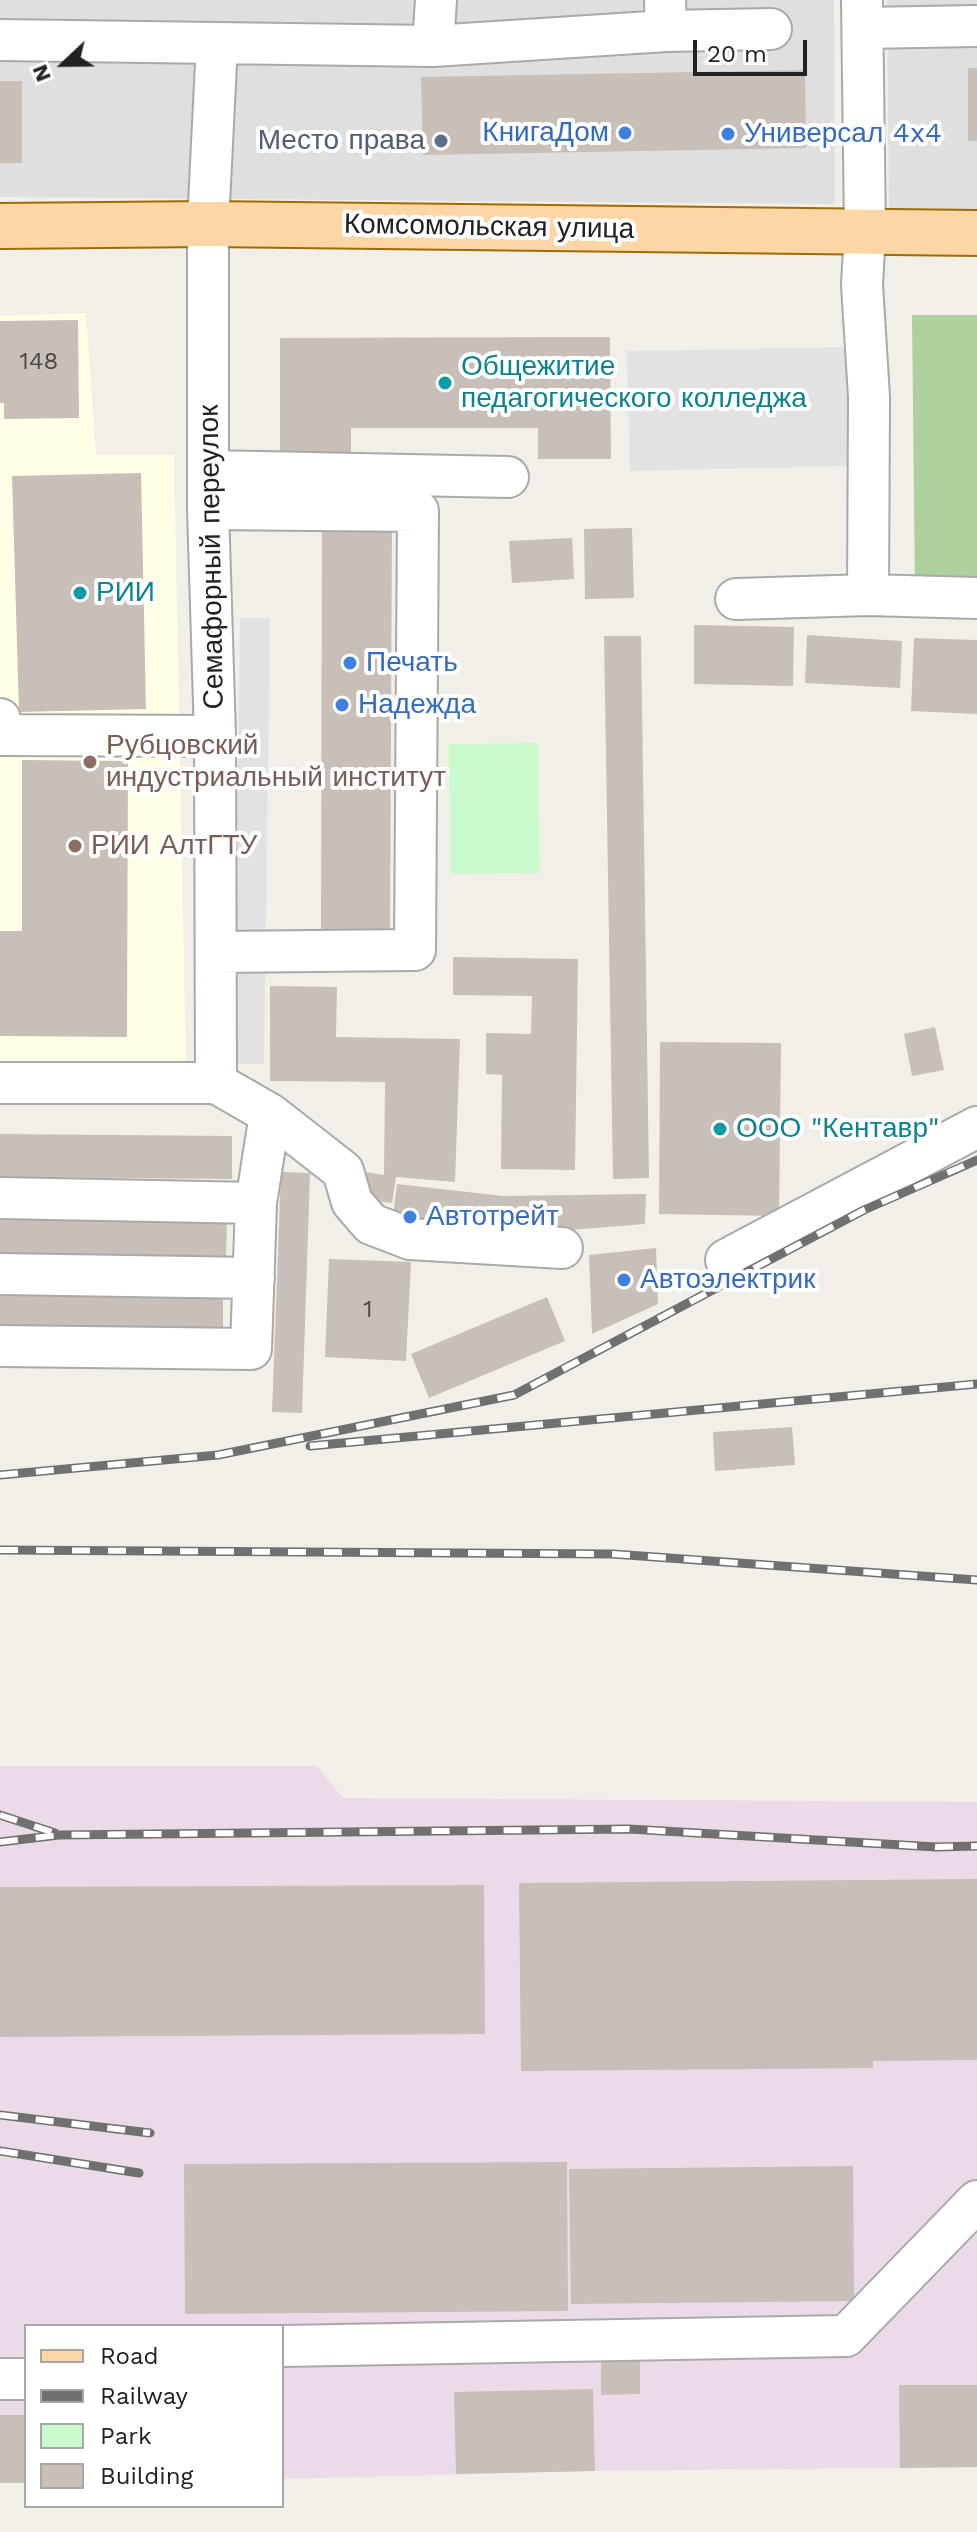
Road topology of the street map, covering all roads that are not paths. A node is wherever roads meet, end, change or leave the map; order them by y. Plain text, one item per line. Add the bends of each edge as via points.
1 (436, 0) edge
2 (862, 14) edge
3 (665, 15) edge
4 (977, 26) edge
5 (771, 29) dead end
6 (0, 40) edge
7 (217, 43) junction
8 (433, 46) junction
9 (208, 224) junction
10 (0, 226) edge
11 (865, 231) junction
12 (977, 233) edge
13 (508, 477) dead end
14 (208, 490) junction
15 (868, 595) junction
16 (977, 598) edge
17 (736, 599) dead end
18 (0, 719) edge
19 (215, 736) junction
20 (216, 952) junction
21 (0, 1083) edge
22 (216, 1083) junction
23 (270, 1114) junction
24 (977, 1127) edge
25 (0, 1198) edge
26 (256, 1203) junction
27 (562, 1248) dead end
28 (726, 1260) dead end
29 (0, 1274) edge
30 (254, 1278) junction
31 (0, 1346) edge
32 (977, 2201) edge
33 (284, 2346) edge
34 (0, 2379) edge
35 (24, 2379) edge

1 - 8 street
2 - 4 street
2 - 11 street
3 - 5 street
3 - 8 street
6 - 7 street
7 - 8 street
7 - 9 street, Семафорный переулок
9 - 10 main road, Комсомольская улица
9 - 11 main road, Комсомольская улица
9 - 14 street, Семафорный переулок
11 - 12 main road, Комсомольская улица
11 - 15 street
13 - 14 street
14 - 19 street, Семафорный переулок
14 - 20 street via 418,511 415,950
15 - 16 street
15 - 17 street
18 - 19 street via 3,735
19 - 20 street, Семафорный переулок
20 - 22 street, Семафорный переулок
21 - 22 street
22 - 23 street
23 - 26 street
23 - 27 street via 343,1171 352,1202 371,1224 410,1239
24 - 28 street
25 - 26 street
26 - 30 street
29 - 30 street
30 - 31 street via 251,1349
32 - 33 street via 846,2336
34 - 35 street

